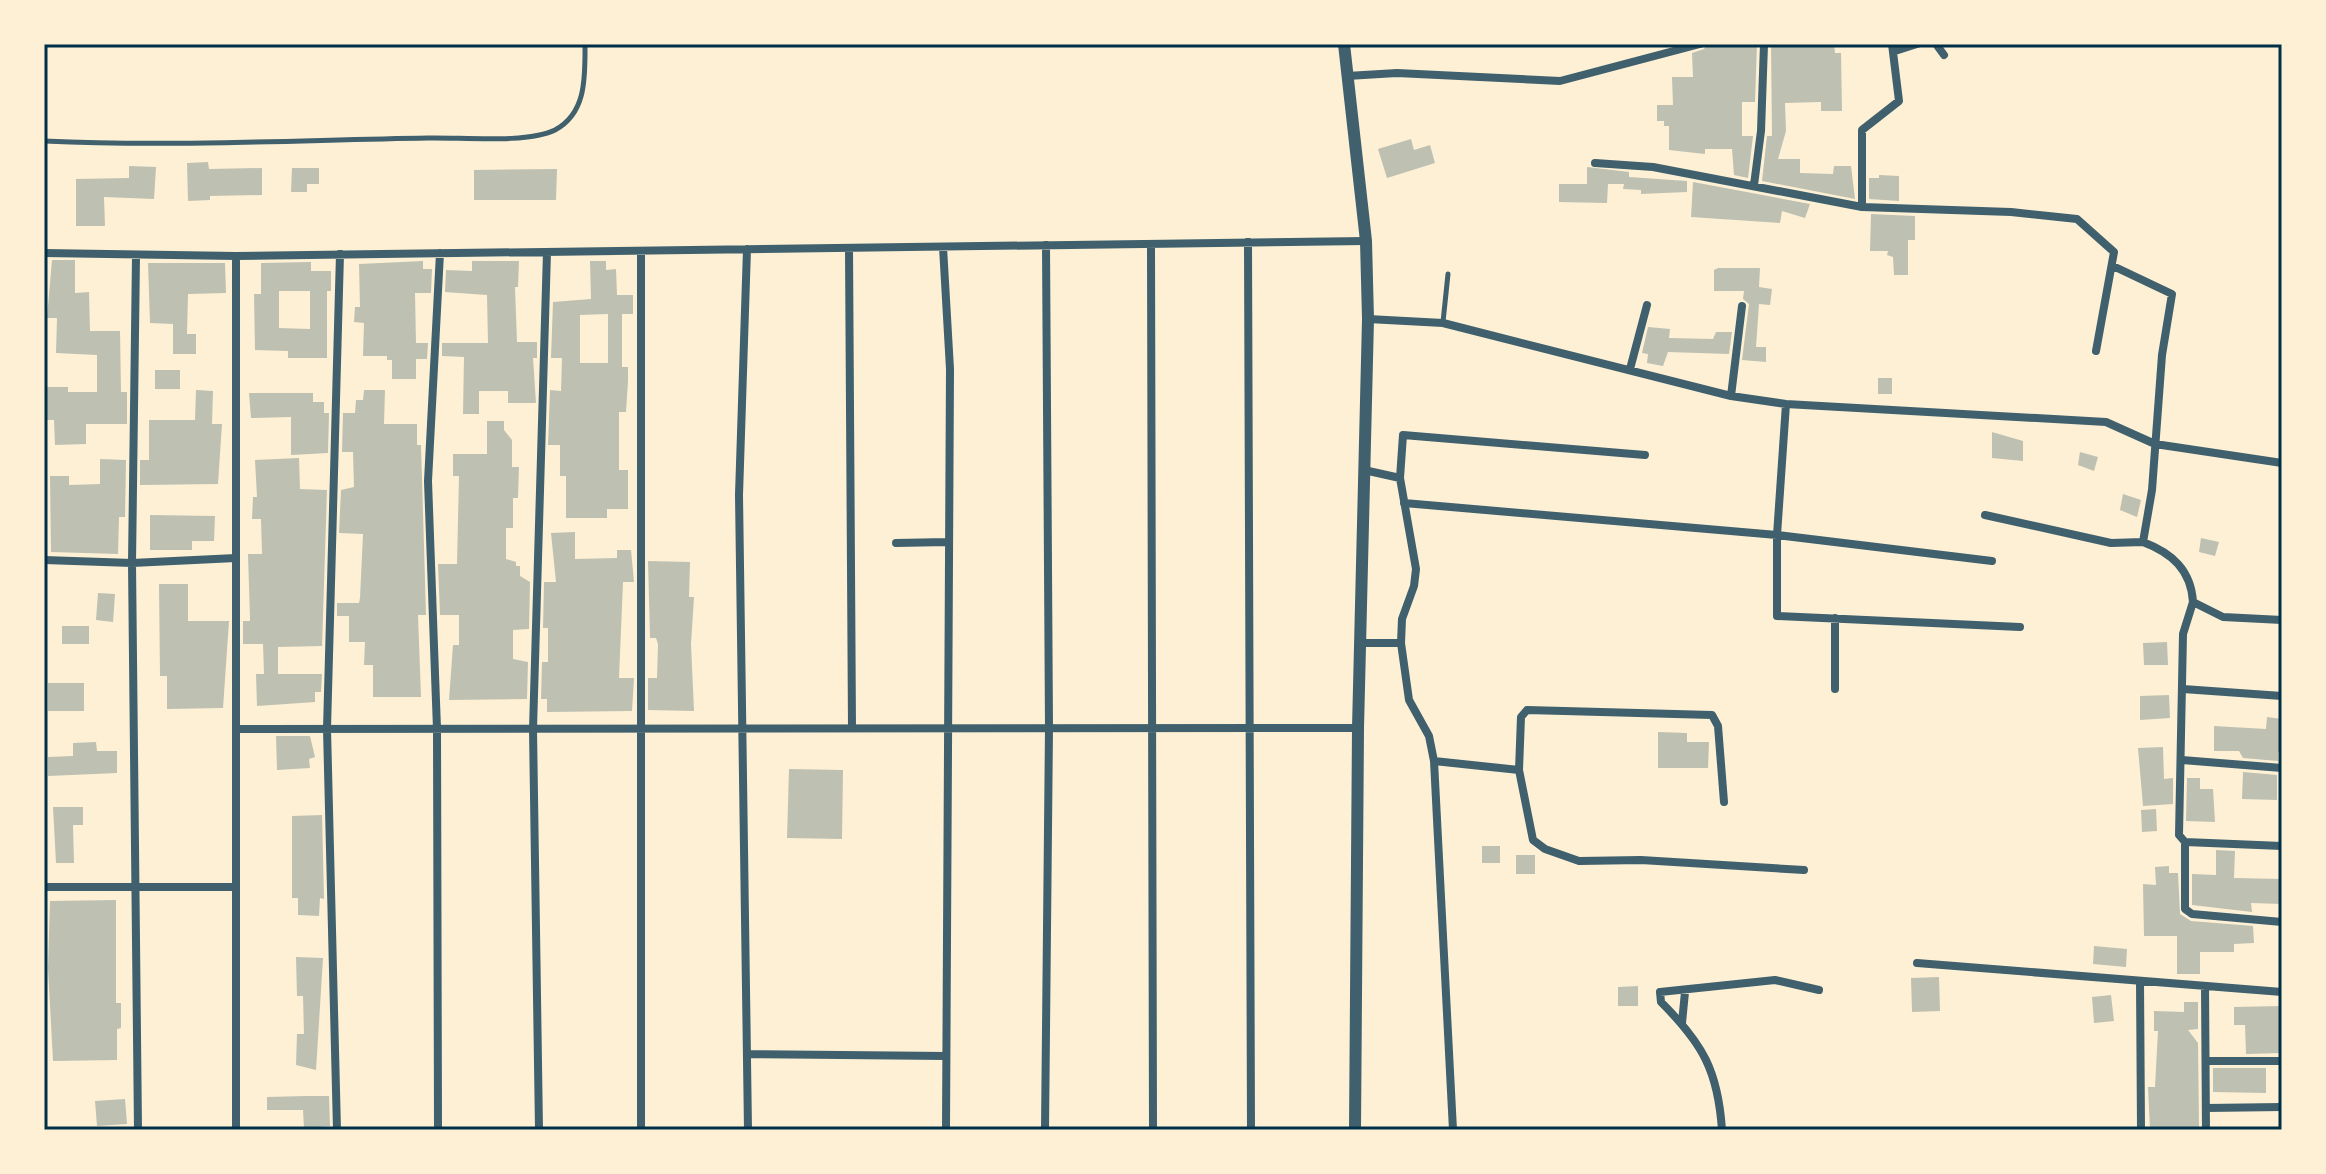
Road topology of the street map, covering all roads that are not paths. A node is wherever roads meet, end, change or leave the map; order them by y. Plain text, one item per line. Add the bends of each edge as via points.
1 (585, 44) edge
2 (1344, 44) edge
3 (1700, 44) edge
4 (1764, 44) edge
5 (1917, 44) edge
6 (1936, 44) edge
7 (1894, 47) edge
8 (1944, 55) dead end
9 (1347, 76) junction
10 (44, 141) edge
11 (1595, 163) dead end
12 (1754, 185) junction
13 (1862, 207) junction
14 (1366, 241) junction
15 (1248, 242) junction
16 (1151, 244) junction
17 (1046, 245) junction
18 (943, 247) junction
19 (849, 248) junction
20 (747, 249) junction
21 (641, 251) junction
22 (547, 252) junction
23 (44, 253) edge
24 (440, 253) junction
25 (340, 254) junction
26 (136, 256) junction
27 (236, 256) junction
28 (2113, 266) junction
29 (1448, 274) dead end
30 (1647, 305) dead end
31 (1742, 306) dead end
32 (1368, 319) junction
33 (1443, 323) junction
34 (2096, 351) dead end
35 (1630, 369) junction
36 (1731, 396) junction
37 (1786, 404) junction
38 (2155, 444) junction
39 (1645, 455) dead end
40 (2282, 463) edge
41 (1364, 470) junction
42 (1400, 478) junction
43 (1404, 503) junction
44 (1985, 515) dead end
45 (1777, 535) junction
46 (947, 542) junction
47 (2143, 542) junction
48 (896, 543) dead end
49 (236, 558) junction
50 (44, 560) edge
51 (1992, 561) dead end
52 (132, 563) junction
53 (2193, 602) junction
54 (1835, 618) junction
55 (2282, 620) edge
56 (2020, 627) dead end
57 (1360, 643) junction
58 (1401, 643) junction
59 (1835, 689) dead end
60 (2183, 689) junction
61 (2282, 696) edge
62 (642, 728) junction
63 (743, 728) junction
64 (852, 728) junction
65 (950, 728) junction
66 (1049, 728) junction
67 (1154, 728) junction
68 (1251, 728) junction
69 (1358, 728) junction
70 (239, 729) junction
71 (327, 729) junction
72 (437, 729) junction
73 (533, 729) junction
74 (2182, 760) junction
75 (1434, 761) junction
76 (2282, 768) edge
77 (1519, 770) junction
78 (1724, 802) dead end
79 (2185, 842) junction
80 (2282, 846) edge
81 (1804, 870) dead end
82 (135, 886) junction
83 (44, 887) edge
84 (236, 887) junction
85 (2282, 922) edge
86 (1917, 963) dead end
87 (2140, 981) junction
88 (2205, 986) junction
89 (1819, 990) dead end
90 (1685, 992) junction
91 (2282, 992) edge
92 (1682, 1023) junction
93 (747, 1054) junction
94 (946, 1056) junction
95 (2206, 1061) junction
96 (2282, 1061) edge
97 (2282, 1107) edge
98 (2206, 1108) junction
99 (138, 1130) edge
100 (236, 1130) edge
101 (337, 1130) edge
102 (438, 1130) edge
103 (539, 1130) edge
104 (641, 1130) edge
105 (748, 1130) edge
106 (946, 1130) edge
107 (1045, 1130) edge
108 (1153, 1130) edge
109 (1251, 1130) edge
110 (1355, 1130) edge
111 (1453, 1130) edge
112 (1722, 1130) edge
113 (2141, 1130) edge
114 (2206, 1130) edge

1 - 10 lane via 582,98 573,117 553,131 108,144
2 - 9 street
3 - 9 street via 1542,82 1397,73
4 - 12 street
5 - 7 street
6 - 8 street
7 - 13 street via 1899,101 1860,137
9 - 14 street
11 - 12 street
12 - 13 street
13 - 28 street via 2077,219 2109,245
14 - 15 street
14 - 32 street
15 - 16 street
15 - 68 street
16 - 17 street
16 - 67 street
17 - 18 street
17 - 66 street
18 - 19 street
18 - 46 street via 950,369
19 - 20 street
19 - 64 street
20 - 21 street
20 - 63 street via 739,495
21 - 22 street
21 - 62 street
22 - 24 street
22 - 73 street
23 - 26 street
24 - 25 street
24 - 72 street via 428,481
25 - 27 street
25 - 71 street
26 - 27 street
26 - 52 street
27 - 49 street
28 - 34 street
28 - 38 street via 2172,294
29 - 33 lane
30 - 35 street
31 - 36 street
32 - 33 street
32 - 41 street
33 - 35 street
35 - 36 street
36 - 37 street
37 - 38 street via 2106,422
37 - 45 street
38 - 40 street
38 - 47 street
39 - 42 street via 1403,435
41 - 42 street
41 - 57 street
42 - 43 street
43 - 45 street
43 - 58 street via 1416,569
44 - 47 street via 2111,543
45 - 51 street
45 - 54 street via 1777,616
46 - 48 street
46 - 65 street
47 - 53 street via 2172,556 2192,584
49 - 52 street
49 - 70 street
50 - 52 street
52 - 82 street
53 - 55 street via 2223,617
53 - 60 street via 2183,634
54 - 56 street
54 - 59 street
57 - 58 street
57 - 69 street
58 - 75 street via 1409,700 1429,736
60 - 61 street
60 - 74 street
62 - 63 street
62 - 73 street
62 - 104 street
63 - 64 street
63 - 93 street
64 - 65 street
65 - 66 street
65 - 94 street
66 - 67 street
66 - 107 street
67 - 68 street
67 - 108 street
68 - 69 street
68 - 109 street
69 - 110 street
70 - 71 street
70 - 84 street
71 - 72 street
71 - 101 street
72 - 73 street
72 - 102 street
73 - 103 street
74 - 76 street
74 - 79 street via 2178,828
75 - 77 street
75 - 111 street
77 - 78 street via 1521,717 1527,710 1712,715 1718,726
77 - 81 street via 1529,833 1556,853 1579,861
79 - 80 street
79 - 85 street via 2185,909 2192,914
82 - 83 street
82 - 84 street
82 - 99 street
84 - 100 street
86 - 87 street
87 - 88 street
87 - 113 street
88 - 91 street
88 - 95 street
89 - 90 street via 1775,980
90 - 92 street
90 - 92 street via 1667,989 1658,996
92 - 112 street via 1708,1058
93 - 94 street
93 - 105 street
94 - 106 street
95 - 96 street
95 - 98 street
97 - 98 street
98 - 114 street

